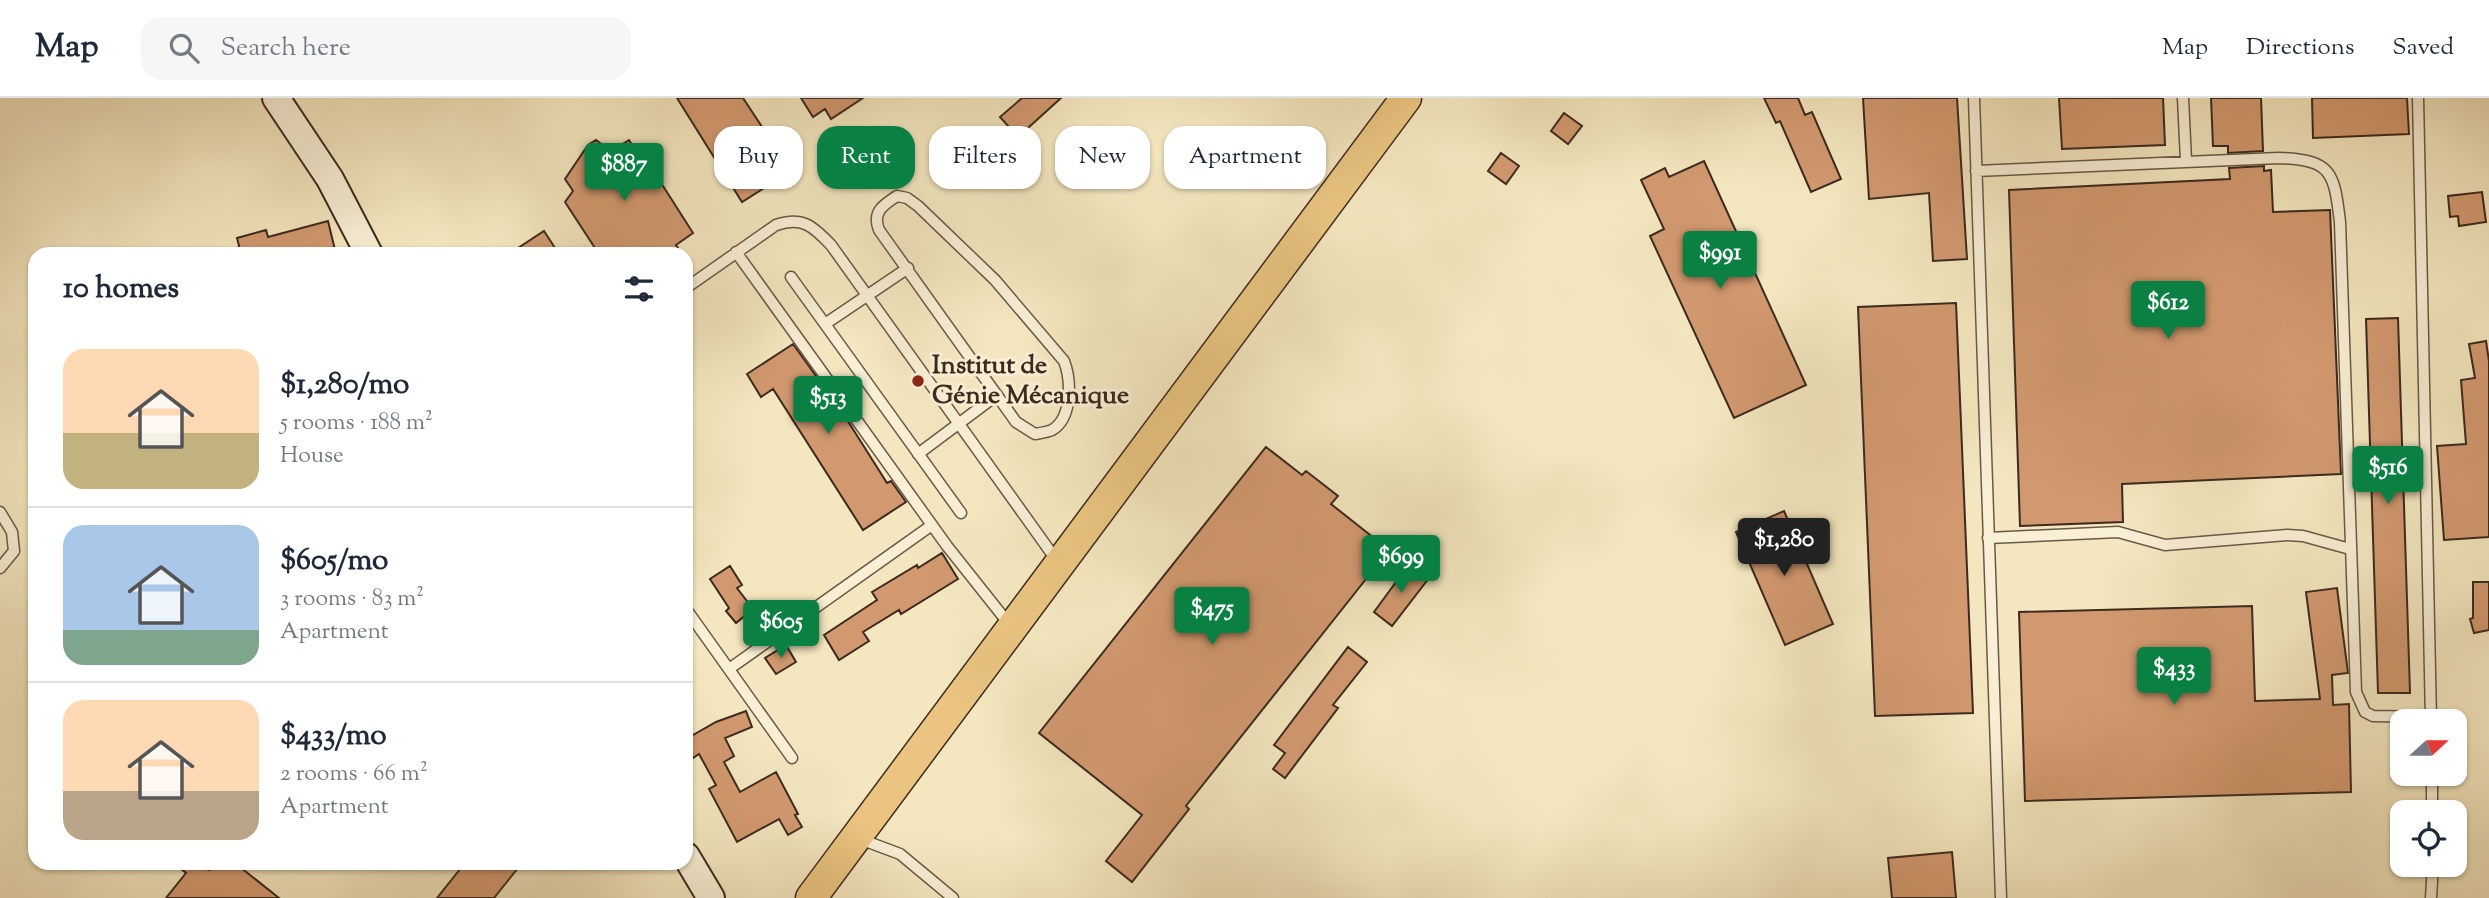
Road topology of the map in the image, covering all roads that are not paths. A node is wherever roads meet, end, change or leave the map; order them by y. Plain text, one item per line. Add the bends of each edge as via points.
1 (276, 98) edge
2 (1406, 98) edge
3 (1974, 98) edge
4 (2183, 98) edge
5 (2418, 98) edge
6 (2186, 161) junction
7 (1976, 171) junction
8 (365, 247) edge
9 (736, 252) junction
10 (908, 268) junction
11 (791, 277) dead end
12 (693, 283) edge
13 (867, 297) junction
14 (825, 324) junction
15 (997, 395) junction
16 (958, 424) junction
17 (918, 454) junction
18 (0, 512) edge
19 (961, 513) dead end
20 (932, 525) junction
21 (1988, 538) junction
22 (2350, 549) junction
23 (1060, 564) junction
24 (0, 568) edge
25 (693, 619) edge
26 (1012, 628) junction
27 (729, 669) junction
28 (2431, 709) edge
29 (2390, 717) edge
30 (792, 758) dead end
31 (856, 838) junction
32 (693, 868) edge
33 (2433, 877) edge
34 (711, 898) edge
35 (811, 898) edge
36 (953, 898) edge
37 (2001, 898) edge
38 (2431, 898) edge

1 - 8 street via 330,179
2 - 23 main road
3 - 7 lane
4 - 6 lane
5 - 28 lane
6 - 7 lane
6 - 22 lane via 2307,159 2330,174 2340,222
7 - 21 lane
9 - 12 lane
9 - 13 lane via 776,225 799,221 817,230 831,245
9 - 20 lane
10 - 13 lane
10 - 15 lane
10 - 15 lane via 875,221 883,205 897,196 918,206 995,280 1070,374 1069,398 1061,421 1052,430 1030,432 1016,422
11 - 14 lane
13 - 14 lane
13 - 16 lane
14 - 17 lane
15 - 16 lane
16 - 17 lane
16 - 23 lane
17 - 19 lane
18 - 24 lane via 12,532 14,551
20 - 26 lane
20 - 27 lane
21 - 22 lane via 2118,532 2165,545 2287,535
21 - 37 lane
22 - 29 lane via 2356,692 2365,712
23 - 26 main road
25 - 27 lane
26 - 31 main road
27 - 30 lane
31 - 35 main road
31 - 36 lane via 900,854
32 - 34 street
33 - 38 lane

